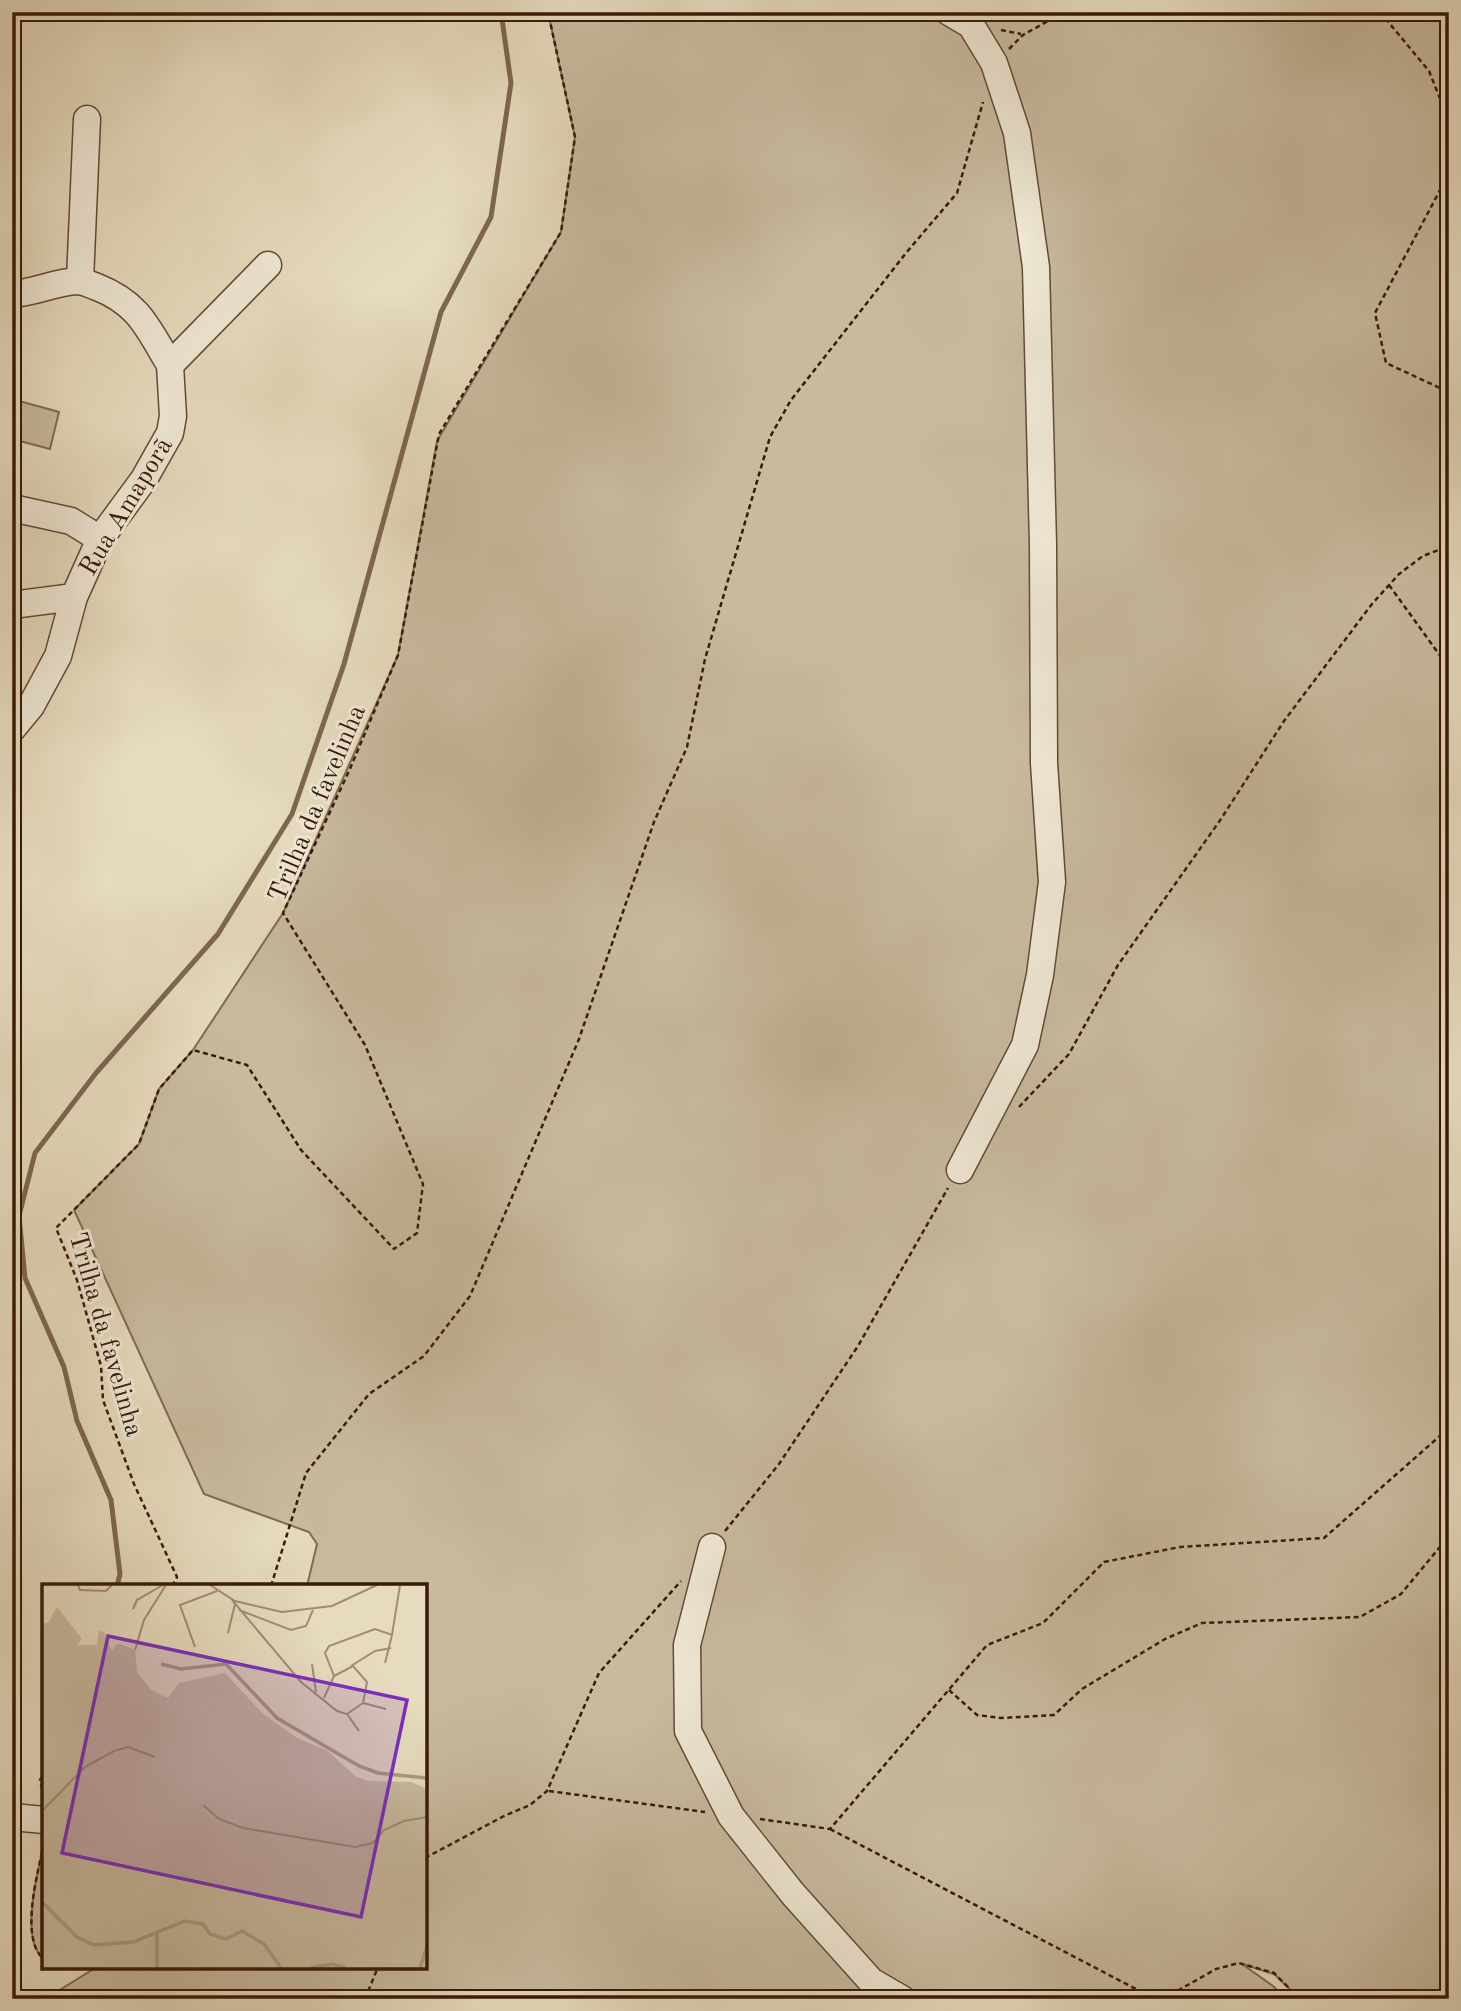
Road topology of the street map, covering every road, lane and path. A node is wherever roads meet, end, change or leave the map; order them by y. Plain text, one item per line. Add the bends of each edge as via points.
1 (548, 12) edge
2 (949, 12) edge
3 (1064, 12) edge
4 (1380, 12) edge
5 (995, 63) junction
6 (984, 94) dead end
7 (87, 119) dead end
8 (1449, 121) edge
9 (1449, 173) edge
10 (268, 265) dead end
11 (80, 281) junction
12 (12, 294) edge
13 (170, 365) junction
14 (1449, 381) edge
15 (12, 508) edge
16 (100, 539) junction
17 (1449, 546) edge
18 (1389, 585) junction
19 (74, 597) junction
20 (12, 605) edge
21 (1449, 668) edge
22 (12, 729) edge
23 (1014, 1112) dead end
24 (960, 1170) dead end
25 (1449, 1428) edge
26 (1449, 1536) edge
27 (712, 1547) dead end
28 (174, 1584) edge
29 (272, 1584) edge
30 (949, 1690) junction
31 (547, 1791) dead end
32 (731, 1815) junction
33 (12, 1817) edge
34 (42, 1820) edge
35 (830, 1829) junction
36 (42, 1854) edge
37 (42, 1958) edge
38 (378, 1969) edge
39 (365, 1999) edge
40 (902, 1999) edge
41 (1155, 1999) edge
42 (1163, 1999) edge
43 (1300, 1999) edge

1 - 28 path, Trilha da favelinha via 575,137 561,232 439,434 398,654 283,913 365,1045 423,1184 417,1233 394,1249 301,1150 247,1065 193,1050 159,1089 139,1144 56,1228 77,1280 101,1366 103,1400 134,1484 177,1577
2 - 5 street via 971,24
3 - 5 path via 1023,35
4 - 8 path via 1429,71
5 - 24 street via 1017,133 1036,267 1044,763 1052,882 1025,1045
6 - 29 path via 957,192 791,400 770,437 705,659 687,747 654,822 574,1051 470,1296 424,1356 369,1394 306,1474
7 - 11 street
9 - 14 path via 1375,313 1386,363 1440,388
10 - 13 street
11 - 12 street
11 - 13 street via 115,296 139,313
13 - 16 street, Rua Amaporã via 170,433 144,479
15 - 16 street via 71,521
16 - 19 street, Rua Amaporã
17 - 18 path via 1423,556
18 - 21 path
18 - 23 path via 1284,721 1118,965 1069,1054
19 - 20 street
19 - 22 street, Rua Amaporã via 58,656 31,706
25 - 30 path via 1324,1538 1180,1547 1104,1562 1043,1623 987,1645
26 - 30 path via 1401,1594 1360,1617 1202,1623 1165,1639 1082,1689 1054,1715 977,1715
27 - 32 street via 687,1645 688,1731
30 - 35 path
31 - 32 path
32 - 35 path
32 - 40 street via 793,1894 871,1981
33 - 34 street
35 - 41 path
36 - 37 path via 31,1937
38 - 39 path
42 - 43 path via 1216,1969 1239,1963 1274,1973

